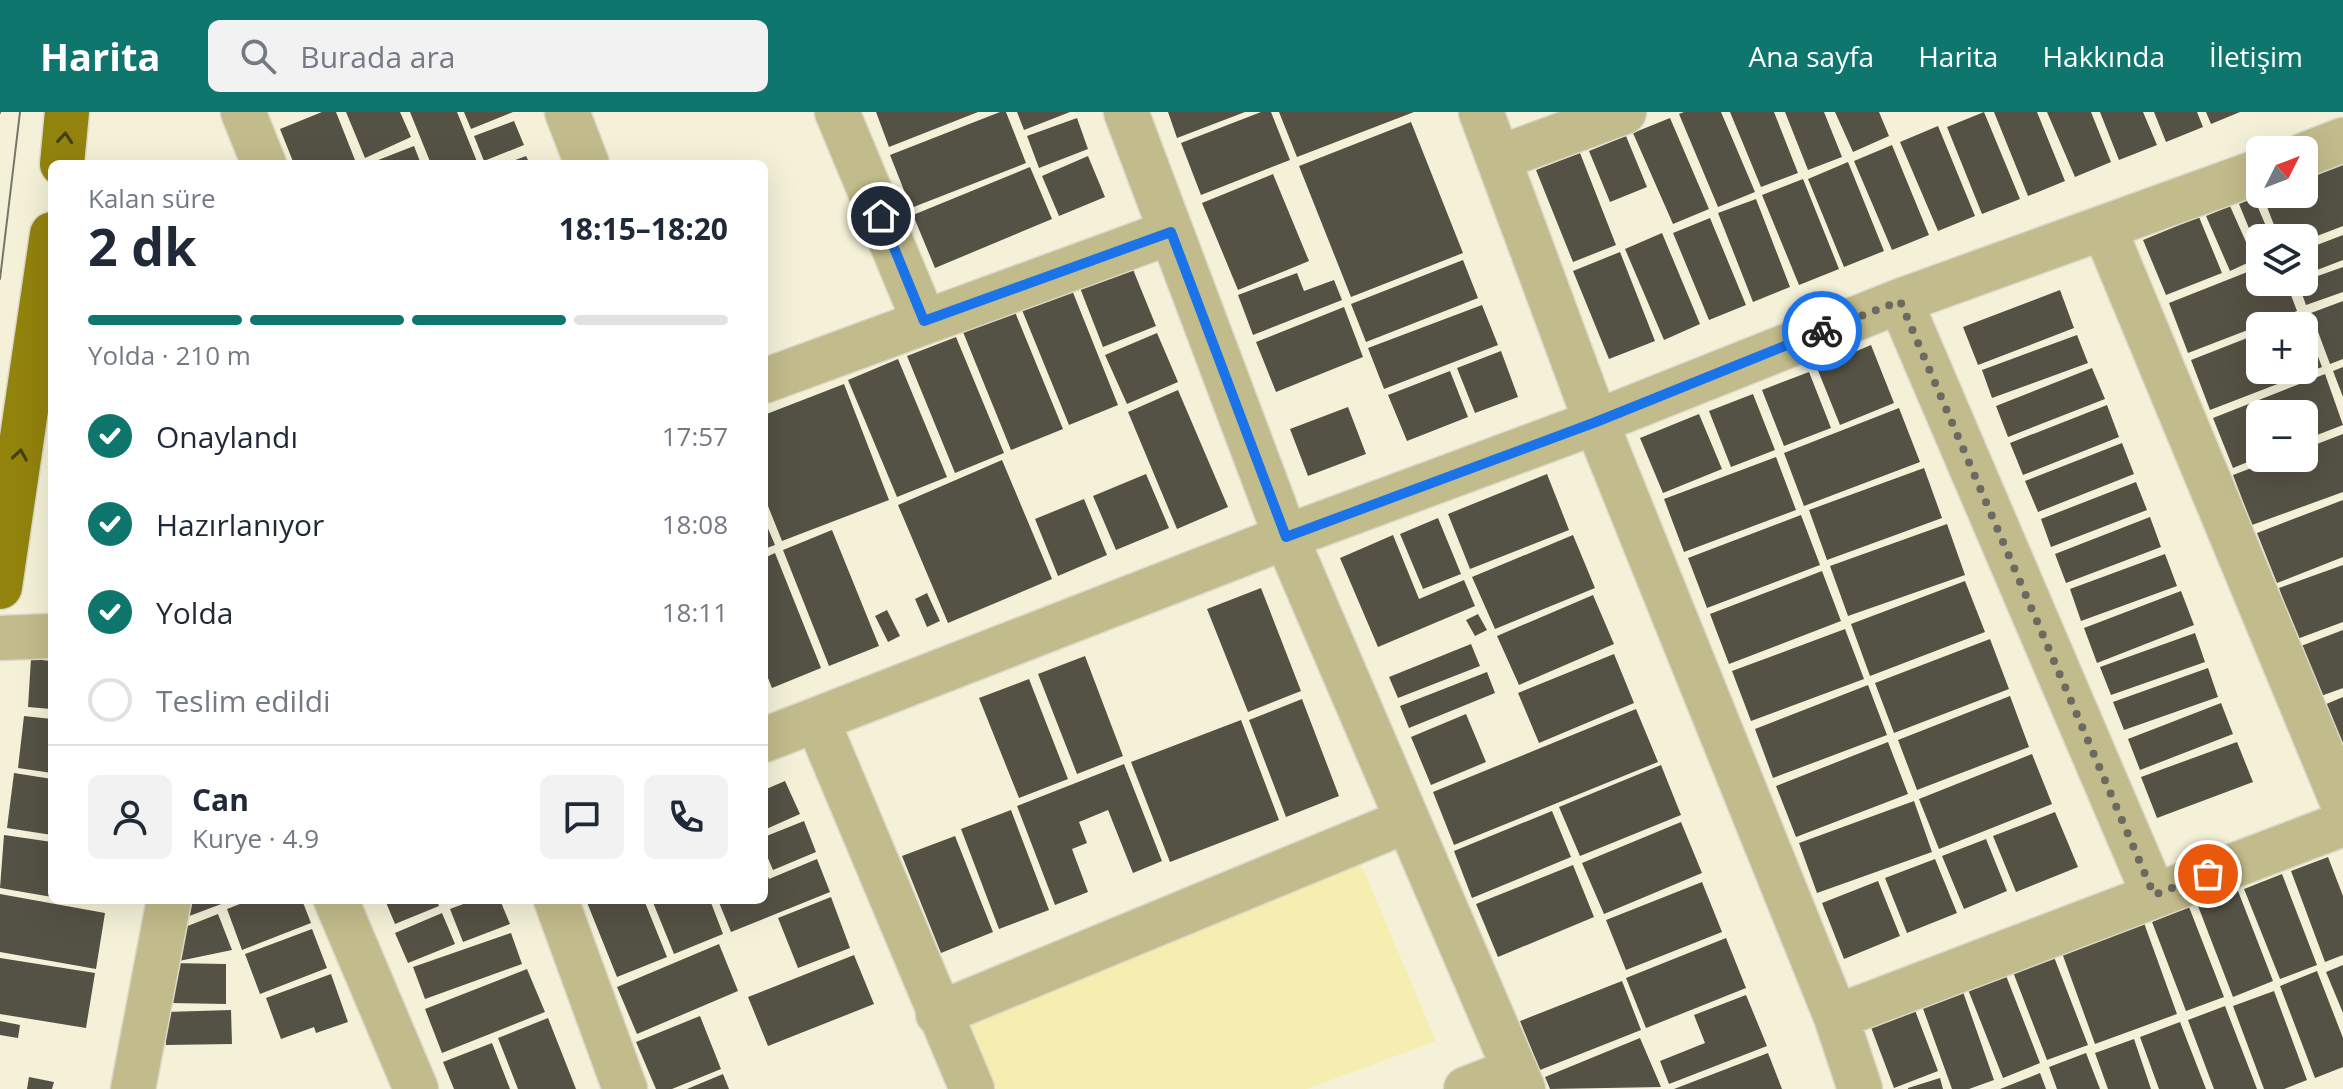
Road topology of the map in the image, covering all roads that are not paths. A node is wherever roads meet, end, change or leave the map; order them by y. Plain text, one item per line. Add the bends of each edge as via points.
1 (67, 112) edge
2 (567, 112) edge
3 (837, 112) edge
4 (1126, 112) edge
5 (1481, 112) edge
6 (1624, 112) edge
7 (256, 116) edge
8 (2343, 140) edge
9 (2318, 150) edge
10 (1499, 158) junction
11 (62, 160) edge
12 (263, 160) edge
13 (585, 160) edge
14 (2246, 176) edge
15 (2104, 228) junction
16 (1171, 232) junction
17 (48, 261) edge
18 (1900, 301) junction
19 (924, 321) junction
20 (768, 380) edge
21 (1596, 422) junction
22 (1286, 537) junction
23 (0, 587) edge
24 (48, 636) edge
25 (0, 638) edge
26 (817, 720) junction
27 (768, 738) edge
28 (2343, 804) edge
29 (1406, 821) junction
30 (2343, 824) edge
31 (2154, 895) junction
32 (168, 904) edge
33 (338, 904) edge
34 (557, 904) edge
35 (938, 1014) junction
36 (1836, 1017) junction
37 (1519, 1079) edge
38 (133, 1089) edge
39 (416, 1089) edge
40 (625, 1089) edge
41 (972, 1089) edge
42 (1466, 1089) edge
43 (1860, 1089) edge

11 -> 1 main road
2 - 13 street
3 - 19 street
4 - 16 street
5 - 10 street
6 - 10 street
7 - 12 street
8 - 9 street
10 - 21 street
14 - 15 street
15 - 18 street
15 - 28 street
16 - 19 street
16 - 22 street
23 -> 17 main road
18 - 21 street
18 - 31 street
19 - 20 street
21 - 22 street
21 - 36 street
22 - 26 street
22 - 29 street
24 - 25 street
26 - 27 street
26 - 35 street
29 - 35 street
29 - 37 street
30 - 31 street
31 - 36 street
32 - 38 street
33 - 39 street
34 - 40 street
35 - 41 street
36 - 43 street
37 - 42 street

